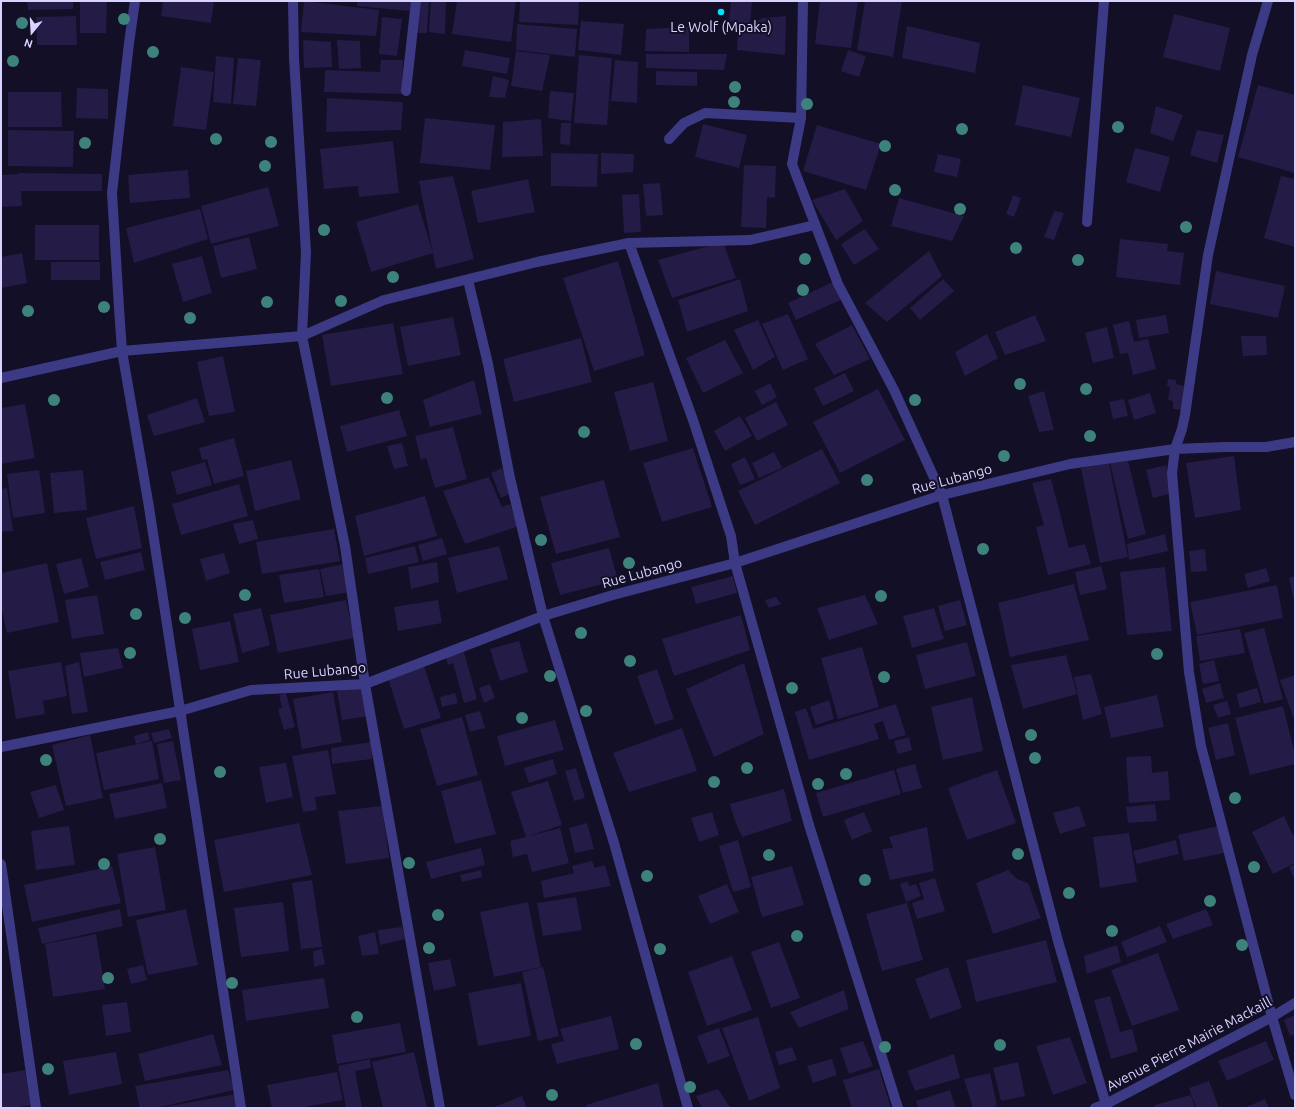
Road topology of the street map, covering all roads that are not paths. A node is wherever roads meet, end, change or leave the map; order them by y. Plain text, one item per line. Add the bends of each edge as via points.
1 (135, 1) edge
2 (293, 1) edge
3 (416, 1) edge
4 (803, 1) edge
5 (1104, 1) edge
6 (1268, 1) edge
7 (406, 91) dead end
8 (801, 118) junction
9 (669, 138) dead end
10 (1087, 222) dead end
11 (815, 225) junction
12 (629, 243) junction
13 (468, 280) junction
14 (302, 336) junction
15 (122, 351) junction
16 (1, 378) edge
17 (1295, 442) edge
18 (1175, 449) junction
19 (942, 495) junction
20 (734, 563) junction
21 (542, 616) junction
22 (365, 684) junction
23 (180, 711) junction
24 (1, 747) edge
25 (1, 864) edge
26 (1295, 1003) edge
27 (1272, 1017) junction
28 (1295, 1095) edge
29 (1106, 1106) edge
30 (36, 1108) edge
31 (241, 1108) edge
32 (440, 1108) edge
33 (688, 1108) edge
34 (898, 1108) edge
35 (1095, 1108) edge

1 - 15 street via 112,194
2 - 14 street via 306,252
3 - 7 street
4 - 8 street
5 - 10 street
6 - 18 street via 1252,55 1208,255 1185,415
8 - 9 street via 705,113 684,123
8 - 11 street via 792,164
11 - 12 street via 750,240
11 - 19 street via 838,284 894,390
12 - 13 street via 537,262
12 - 20 street via 696,427 731,536
13 - 14 street via 384,300
13 - 21 street
14 - 15 street
14 - 22 street via 345,546
15 - 16 street
15 - 23 street
17 - 18 street, Rue Lubango via 1266,447
18 - 19 street, Rue Lubango via 1070,464
18 - 27 street via 1172,473 1188,664 1201,746
19 - 20 street, Rue Lubango
19 - 29 street via 1058,941
20 - 21 street, Rue Lubango
20 - 34 street via 808,826
21 - 22 street, Rue Lubango
21 - 33 street via 614,843
22 - 23 street, Rue Lubango via 251,690
22 - 32 street
23 - 24 street, Rue Lubango
23 - 31 street
25 - 30 street
26 - 27 street, Avenue Pierre Mairie Mackaill
27 - 28 street
27 - 29 street, Avenue Pierre Mairie Mackaill
29 - 35 street, Avenue Pierre Mairie Mackaill

